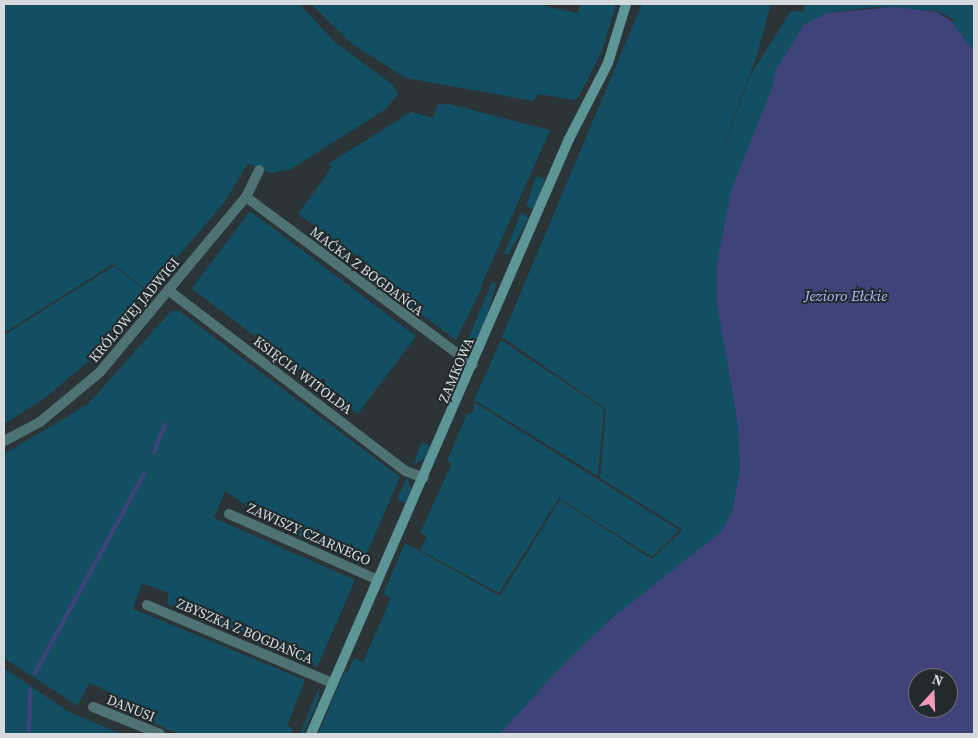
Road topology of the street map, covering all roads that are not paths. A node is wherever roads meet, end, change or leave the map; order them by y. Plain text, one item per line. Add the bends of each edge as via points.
1 (627, 4) edge
2 (259, 170) dead end
3 (246, 197) junction
4 (168, 290) junction
5 (473, 365) junction
6 (4, 441) edge
7 (424, 478) junction
8 (229, 514) dead end
9 (378, 580) junction
10 (147, 605) dead end
11 (333, 683) junction
12 (93, 707) dead end
13 (160, 734) edge
14 (311, 734) edge

1 - 5 street, ZAMKOWA via 608,63 569,139
2 - 3 street, KRÓLOWEJ JADWIGI
3 - 4 street, KRÓLOWEJ JADWIGI
3 - 5 street, MAĆKA Z BOGDAŃCA
4 - 6 street, KRÓLOWEJ JADWIGI via 83,388 40,422
4 - 7 street, KSIĘCIA WITOLDA via 406,471
5 - 7 street, ZAMKOWA
7 - 9 street, ZAMKOWA
8 - 9 street, ZAWISZY CZARNEGO
9 - 11 street, ZAMKOWA
10 - 11 street, ZBYSZKA Z BOGDAŃCA
11 - 14 street, ZAMKOWA
12 - 13 street, DANUSI

